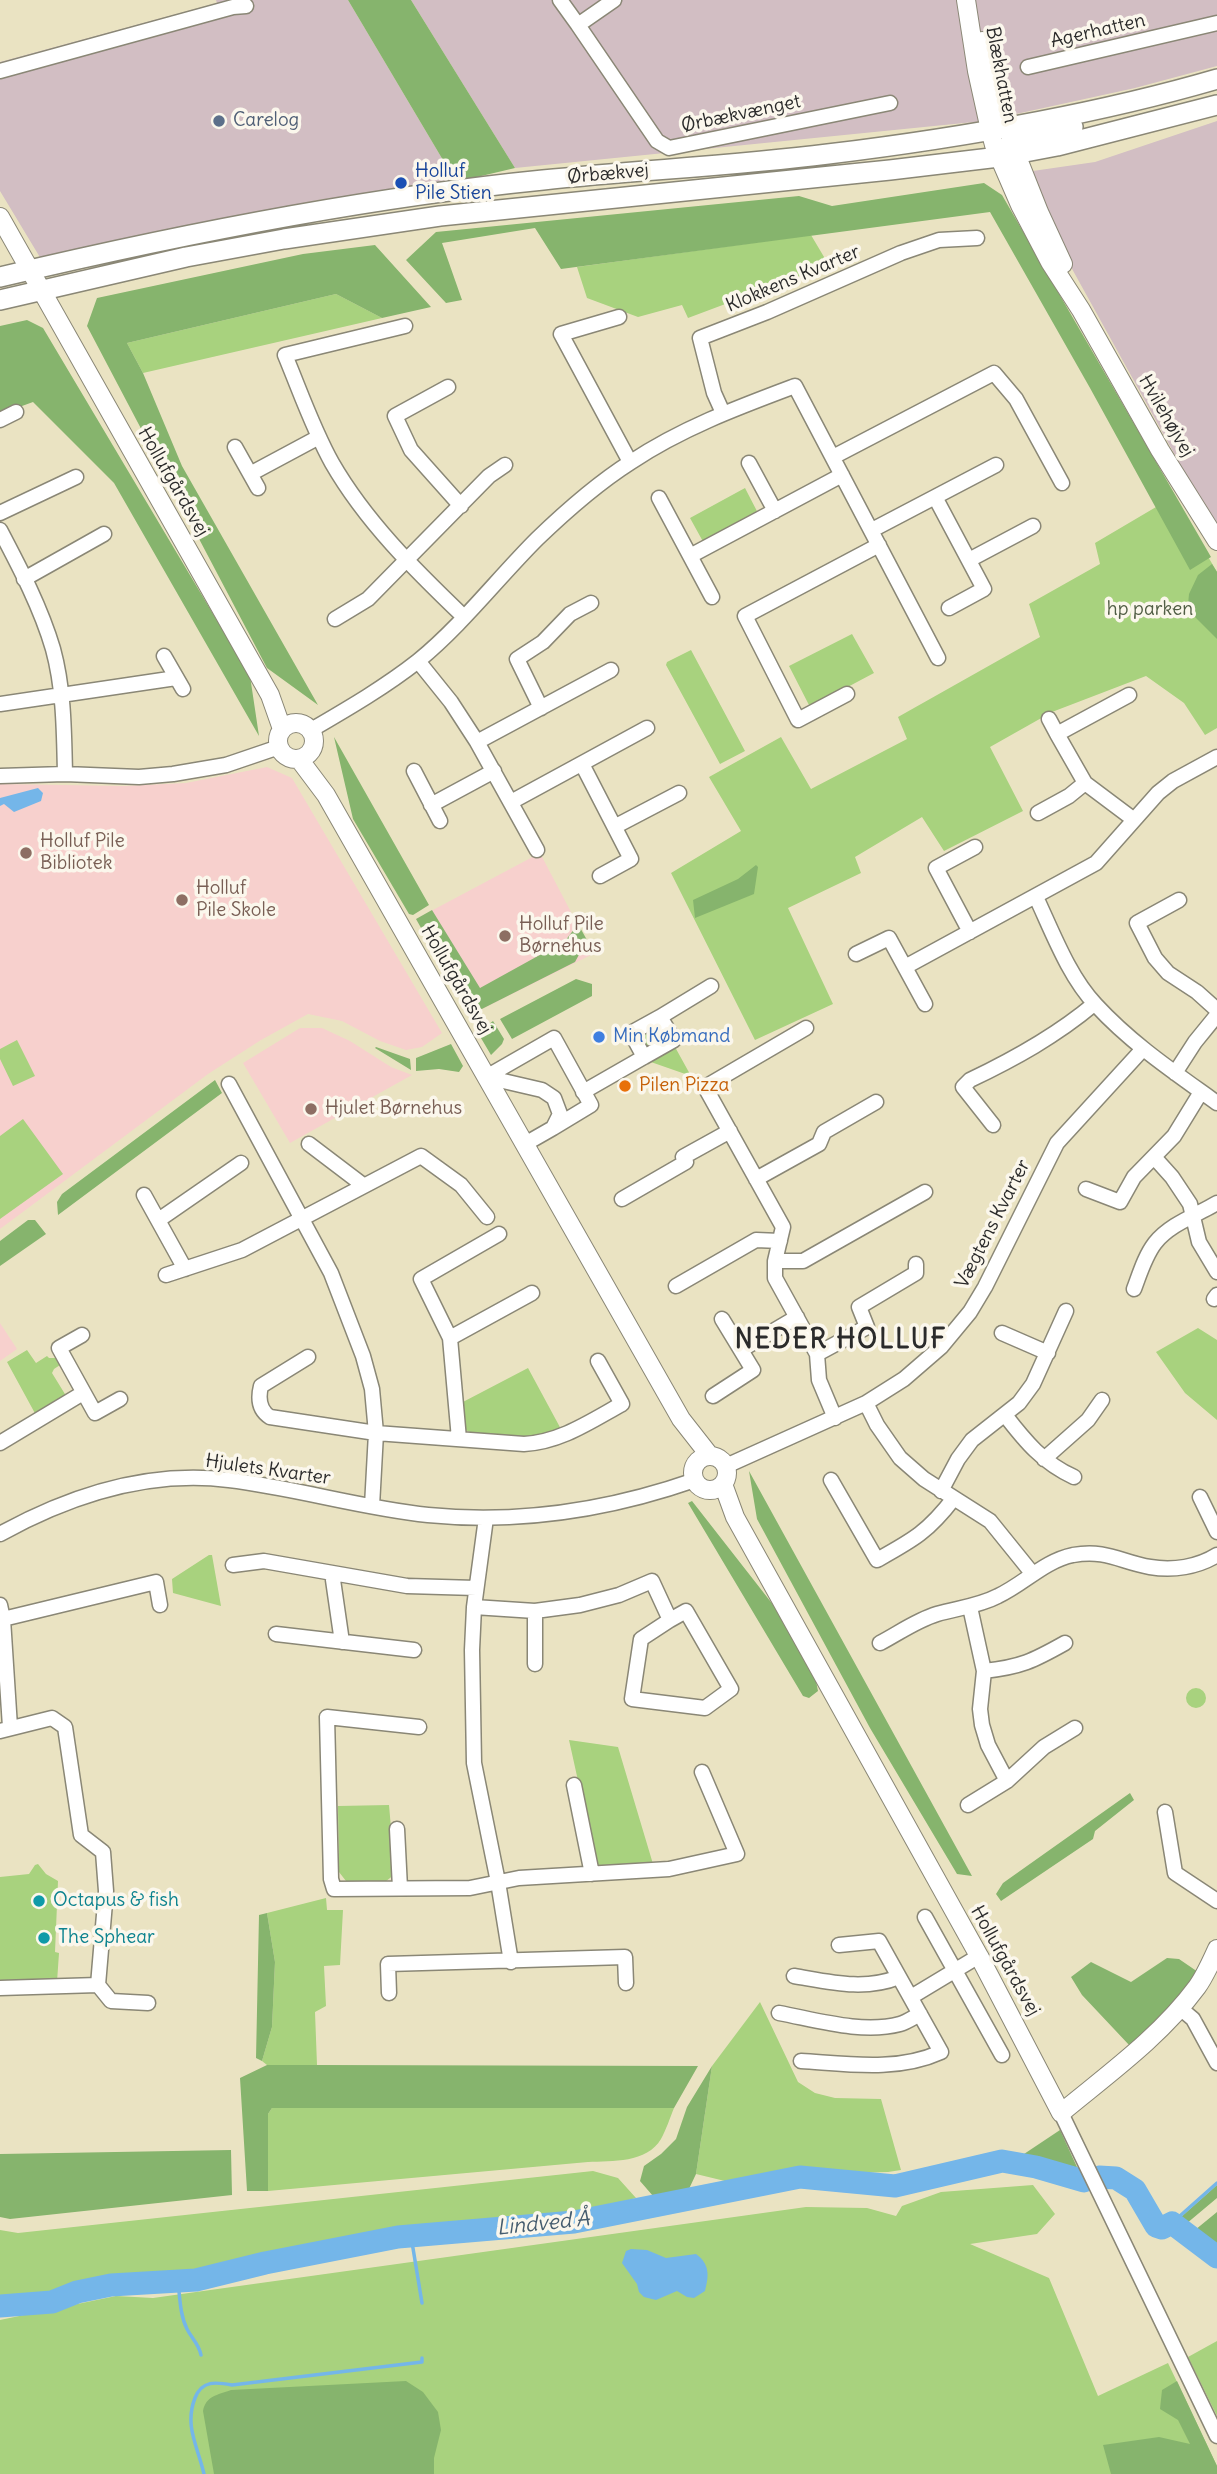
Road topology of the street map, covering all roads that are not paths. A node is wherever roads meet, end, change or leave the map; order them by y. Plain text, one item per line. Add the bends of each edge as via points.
1 (560, 0) edge
2 (614, 0) edge
3 (968, 0) edge
4 (246, 6) dead end
5 (1217, 23) edge
6 (578, 25) junction
7 (1028, 66) dead end
8 (0, 71) edge
9 (1217, 79) edge
10 (890, 103) dead end
11 (1217, 106) edge
12 (1003, 142) junction
13 (0, 217) edge
14 (977, 237) dead end
15 (29, 270) junction
16 (0, 277) edge
17 (40, 290) junction
18 (0, 300) edge
19 (619, 317) dead end
20 (405, 326) dead end
21 (448, 387) dead end
22 (16, 412) dead end
23 (723, 413) junction
24 (0, 420) edge
25 (319, 437) junction
26 (235, 447) dead end
27 (833, 457) junction
28 (630, 462) junction
29 (749, 463) dead end
30 (505, 465) dead end
31 (996, 465) dead end
32 (250, 474) junction
33 (842, 475) junction
34 (76, 477) dead end
35 (1062, 484) dead end
36 (258, 488) dead end
37 (935, 497) junction
38 (659, 498) dead end
39 (461, 506) junction
40 (775, 511) junction
41 (0, 513) edge
42 (1033, 526) dead end
43 (0, 530) edge
44 (872, 530) junction
45 (104, 534) dead end
46 (1217, 541) edge
47 (879, 545) junction
48 (5, 553) edge
49 (690, 556) junction
50 (969, 560) junction
51 (406, 562) junction
52 (24, 579) junction
53 (712, 597) dead end
54 (591, 603) dead end
55 (949, 608) dead end
56 (464, 617) junction
57 (335, 619) dead end
58 (163, 656) dead end
59 (938, 658) dead end
60 (418, 661) junction
61 (611, 670) dead end
62 (847, 694) dead end
63 (1129, 695) dead end
64 (61, 696) junction
65 (0, 704) edge
66 (541, 708) junction
67 (1049, 719) dead end
68 (647, 728) dead end
69 (311, 730) junction
70 (285, 733) junction
71 (1057, 734) junction
72 (477, 742) junction
73 (305, 755) junction
74 (1217, 757) edge
75 (582, 764) junction
76 (414, 771) dead end
77 (494, 771) junction
78 (65, 774) junction
79 (0, 776) edge
80 (1085, 783) junction
81 (679, 793) dead end
82 (511, 802) junction
83 (431, 805) junction
84 (1038, 813) dead end
85 (1133, 819) junction
86 (440, 821) dead end
87 (616, 827) junction
88 (975, 847) dead end
89 (537, 850) dead end
90 (600, 876) dead end
91 (1036, 897) junction
92 (1179, 900) dead end
93 (970, 932) junction
94 (856, 954) dead end
95 (905, 967) junction
96 (711, 986) dead end
97 (925, 1004) dead end
98 (1094, 1004) junction
99 (1217, 1013) edge
100 (660, 1017) junction
101 (806, 1028) dead end
102 (1142, 1050) junction
103 (644, 1057) junction
104 (1175, 1073) junction
105 (486, 1077) junction
106 (229, 1084) dead end
107 (1201, 1091) junction
108 (583, 1092) junction
109 (876, 1102) dead end
110 (1217, 1103) edge
111 (993, 1125) dead end
112 (553, 1128) junction
113 (730, 1131) junction
114 (309, 1144) dead end
115 (526, 1144) junction
116 (1154, 1157) junction
117 (242, 1163) dead end
118 (756, 1179) junction
119 (363, 1185) junction
120 (1086, 1189) dead end
121 (925, 1192) dead end
122 (144, 1195) dead end
123 (622, 1199) dead end
124 (1217, 1203) edge
125 (1194, 1216) junction
126 (486, 1217) dead end
127 (301, 1218) junction
128 (160, 1219) junction
129 (499, 1234) dead end
130 (780, 1241) junction
131 (775, 1261) junction
132 (916, 1264) dead end
133 (186, 1269) junction
134 (1217, 1272) edge
135 (166, 1275) dead end
136 (676, 1286) dead end
137 (1134, 1289) dead end
138 (532, 1293) dead end
139 (1066, 1311) dead end
140 (797, 1317) junction
141 (722, 1318) dead end
142 (1002, 1332) dead end
143 (82, 1335) dead end
144 (450, 1338) junction
145 (741, 1350) junction
146 (1048, 1353) junction
147 (817, 1354) junction
148 (308, 1357) dead end
149 (598, 1361) dead end
150 (83, 1393) junction
151 (713, 1396) dead end
152 (120, 1399) dead end
153 (1102, 1400) dead end
154 (866, 1403) junction
155 (1004, 1415) junction
156 (835, 1418) junction
157 (376, 1433) junction
158 (459, 1439) junction
159 (0, 1443) edge
160 (1044, 1459) junction
161 (700, 1467) junction
162 (1074, 1477) dead end
163 (720, 1480) junction
164 (831, 1480) dead end
165 (948, 1495) junction
166 (1200, 1497) dead end
167 (372, 1506) junction
168 (486, 1518) junction
169 (1217, 1532) edge
170 (0, 1534) edge
171 (1217, 1555) edge
172 (233, 1565) dead end
173 (332, 1573) junction
174 (1032, 1573) junction
175 (476, 1588) junction
176 (0, 1605) edge
177 (160, 1605) dead end
178 (474, 1607) junction
179 (970, 1607) junction
180 (535, 1611) junction
181 (4, 1619) junction
182 (670, 1619) junction
183 (276, 1634) dead end
184 (342, 1642) junction
185 (880, 1643) dead end
186 (1065, 1643) dead end
187 (3, 1645) edge
188 (414, 1650) dead end
189 (536, 1664) dead end
190 (984, 1671) junction
191 (419, 1727) dead end
192 (1075, 1728) dead end
193 (5, 1729) edge
194 (702, 1772) dead end
195 (1007, 1781) junction
196 (574, 1786) dead end
197 (968, 1805) dead end
198 (1165, 1812) dead end
199 (397, 1829) dead end
200 (592, 1874) junction
201 (498, 1882) junction
202 (400, 1888) junction
203 (1217, 1901) edge
204 (925, 1917) dead end
205 (839, 1945) dead end
206 (1217, 1949) edge
207 (979, 1956) junction
208 (511, 1962) junction
209 (955, 1971) junction
210 (794, 1976) dead end
211 (899, 1977) junction
212 (625, 1983) dead end
213 (98, 1985) junction
214 (0, 1988) edge
215 (389, 1993) dead end
216 (911, 1997) junction
217 (148, 2003) dead end
218 (1180, 2008) junction
219 (779, 2013) dead end
220 (920, 2014) junction
221 (1002, 2055) dead end
222 (801, 2061) dead end
223 (1217, 2063) edge
224 (1061, 2113) junction
225 (1217, 2436) edge

1 - 6 street, Ørbækvænget
2 - 6 street
3 - 12 street, Blækhatten via 977,71
4 - 8 street
5 - 7 street, Agerhatten
6 - 10 street, Ørbækvænget via 657,141 669,148
9 - 12 main road via 1143,100 1123,116
11 - 12 main road, Ørbækvej via 1056,146
12 - 15 main road, Ørbækvej via 541,180 391,199
12 - 17 main road, Ørbækvej via 871,172 440,216 235,248
12 - 46 street, Hvilehøjvej via 1020,205 1050,262
13 - 15 street, Hollufgårdsvej
14 - 23 street, Klokkens Kvarter via 939,240 901,253 700,338
15 - 16 main road, Ørbækvej
15 - 17 street, Hollufgårdsvej
17 - 18 main road, Ørbækvej
17 - 70 street, Hollufgårdsvej via 270,695
19 - 28 street via 561,334
20 - 25 street via 285,355
21 - 39 street via 395,416 411,450
22 - 24 street
23 - 27 street via 795,386
23 - 28 street
25 - 32 street
25 - 51 street via 357,500
26 - 32 street
27 - 33 street
27 - 35 street via 994,373 1016,399
28 - 56 street via 538,539
29 - 40 street
30 - 39 street
31 - 37 street
32 - 36 street
33 - 40 street
33 - 44 street
34 - 41 street
37 - 44 street
37 - 50 street
38 - 49 street
39 - 51 street
40 - 49 street
42 - 50 street
43 - 48 street
44 - 47 street
45 - 52 street
47 - 59 street
47 - 62 street via 746,616 798,720
48 - 52 street
49 - 53 street
50 - 55 street via 984,589
51 - 56 street
51 - 57 street via 368,599
52 - 64 street via 53,651
54 - 66 street via 570,614 543,642 517,659
56 - 60 street
58 - 64 street via 179,684
60 - 69 street
60 - 72 street
61 - 66 street
63 - 71 street
64 - 65 street
64 - 78 street
66 - 72 street
67 - 71 street
68 - 75 street
69 - 70 street via 303,724
69 - 73 street via 314,741
70 - 73 street via 287,756
70 - 78 street via 226,765 139,777
71 - 80 street
72 - 77 street
73 - 105 street, Hollufgårdsvej
74 - 85 street via 1173,781
75 - 82 street
75 - 87 street
76 - 83 street
77 - 82 street
77 - 83 street
78 - 79 street
80 - 84 street
80 - 85 street
81 - 87 street
82 - 89 street
83 - 86 street
85 - 91 street via 1096,863
87 - 90 street via 631,859
88 - 93 street via 933,862
91 - 93 street
91 - 98 street
92 - 99 street via 1137,923 1155,958
93 - 95 street
94 - 95 street via 889,938
95 - 97 street
96 - 100 street
98 - 102 street
98 - 111 street via 1068,1026 963,1087
99 - 104 street
100 - 103 street via 631,1033
100 - 103 street via 674,1040
101 - 113 street via 705,1087
102 - 104 street
102 - 154 street, Vægtens Kvarter via 1057,1143 985,1287 941,1348
103 - 108 street
104 - 107 street
105 - 108 street via 554,1038
105 - 112 street via 542,1090 554,1098 560,1114
105 - 115 street, Hollufgårdsvej
106 - 127 street
107 - 110 street
107 - 116 street via 1174,1136
108 - 112 street via 591,1105
109 - 118 street via 824,1132 819,1144
112 - 115 street
113 - 118 street
113 - 123 street
114 - 119 street
115 - 161 street, Hollufgårdsvej via 681,1419
116 - 120 street via 1134,1177 1121,1202
116 - 125 street via 1172,1177
117 - 128 street
118 - 130 street via 783,1227
119 - 126 street via 421,1156 461,1185
119 - 127 street
121 - 131 street via 803,1261
122 - 128 street
124 - 125 street
125 - 134 street via 1199,1242
125 - 137 street via 1154,1244
127 - 133 street via 242,1250
127 - 157 street via 349,1315 372,1389
128 - 133 street
129 - 144 street via 421,1279
130 - 131 street
130 - 136 street via 756,1240
131 - 140 street via 775,1278
132 - 147 street via 916,1273 859,1307 867,1327
133 - 135 street
138 - 144 street
139 - 146 street
140 - 145 street
140 - 147 street
141 - 145 street
142 - 146 street
143 - 150 street via 59,1348
144 - 158 street
145 - 151 street via 753,1370
146 - 155 street via 1033,1384
147 - 156 street via 819,1380
148 - 157 street via 261,1386 264,1413
149 - 158 street via 622,1404 542,1443
150 - 152 street via 95,1413
150 - 159 street
153 - 160 street via 1088,1420
154 - 156 street, Vægtens Kvarter
154 - 165 street via 900,1458
155 - 160 street
155 - 165 street via 972,1440 958,1459
156 - 163 street, Vægtens Kvarter
157 - 158 street
157 - 167 street
160 - 162 street
161 - 163 street via 702,1488
161 - 163 street via 719,1459
161 - 168 street, Hjulets Kvarter via 656,1493 599,1507 545,1516
163 - 207 street, Hollufgårdsvej via 735,1517
164 - 165 street via 877,1560 937,1520
165 - 174 street via 990,1521
166 - 169 street
167 - 168 street, Hjulets Kvarter
167 - 170 street, Hjulets Kvarter via 229,1480 157,1481 72,1500
168 - 175 street
171 - 174 street via 1203,1563 1174,1568 1151,1567 1111,1554 1072,1555
172 - 173 street via 264,1561
173 - 175 street via 407,1586
173 - 184 street
174 - 179 street via 1000,1596
175 - 178 street
176 - 181 street
177 - 181 street via 156,1582
178 - 180 street
178 - 201 street via 474,1763
179 - 185 street via 936,1614
179 - 190 street
180 - 182 street via 580,1605 652,1581
180 - 189 street
181 - 187 street
182 - 182 street via 686,1611 731,1689 705,1708 632,1699 641,1639
183 - 184 street
184 - 188 street
186 - 190 street via 1016,1668
187 - 193 street
190 - 195 street via 982,1725
191 - 202 street via 327,1717 334,1889
192 - 195 street via 1044,1747
193 - 213 street via 52,1718 65,1727 80,1835 103,1852 106,1891
194 - 200 street via 737,1854 669,1869
195 - 197 street
196 - 200 street
198 - 203 street via 1175,1873
199 - 202 street
200 - 201 street
201 - 202 street via 471,1888
201 - 208 street
204 - 209 street
205 - 211 street via 879,1941
206 - 218 street via 1199,1985
207 - 209 street
207 - 224 street, Hollufgårdsvej
208 - 212 street via 625,1957
208 - 215 street via 388,1964
209 - 216 street
209 - 221 street
210 - 211 street via 867,1985
211 - 216 street
213 - 214 street
213 - 217 street via 111,2001
216 - 220 street
218 - 223 street via 1193,2019
218 - 224 street via 1145,2044
219 - 220 street via 836,2025 876,2026 900,2024
220 - 222 street via 941,2052 922,2060 894,2066
224 - 225 street, Hollufgårdsvej

